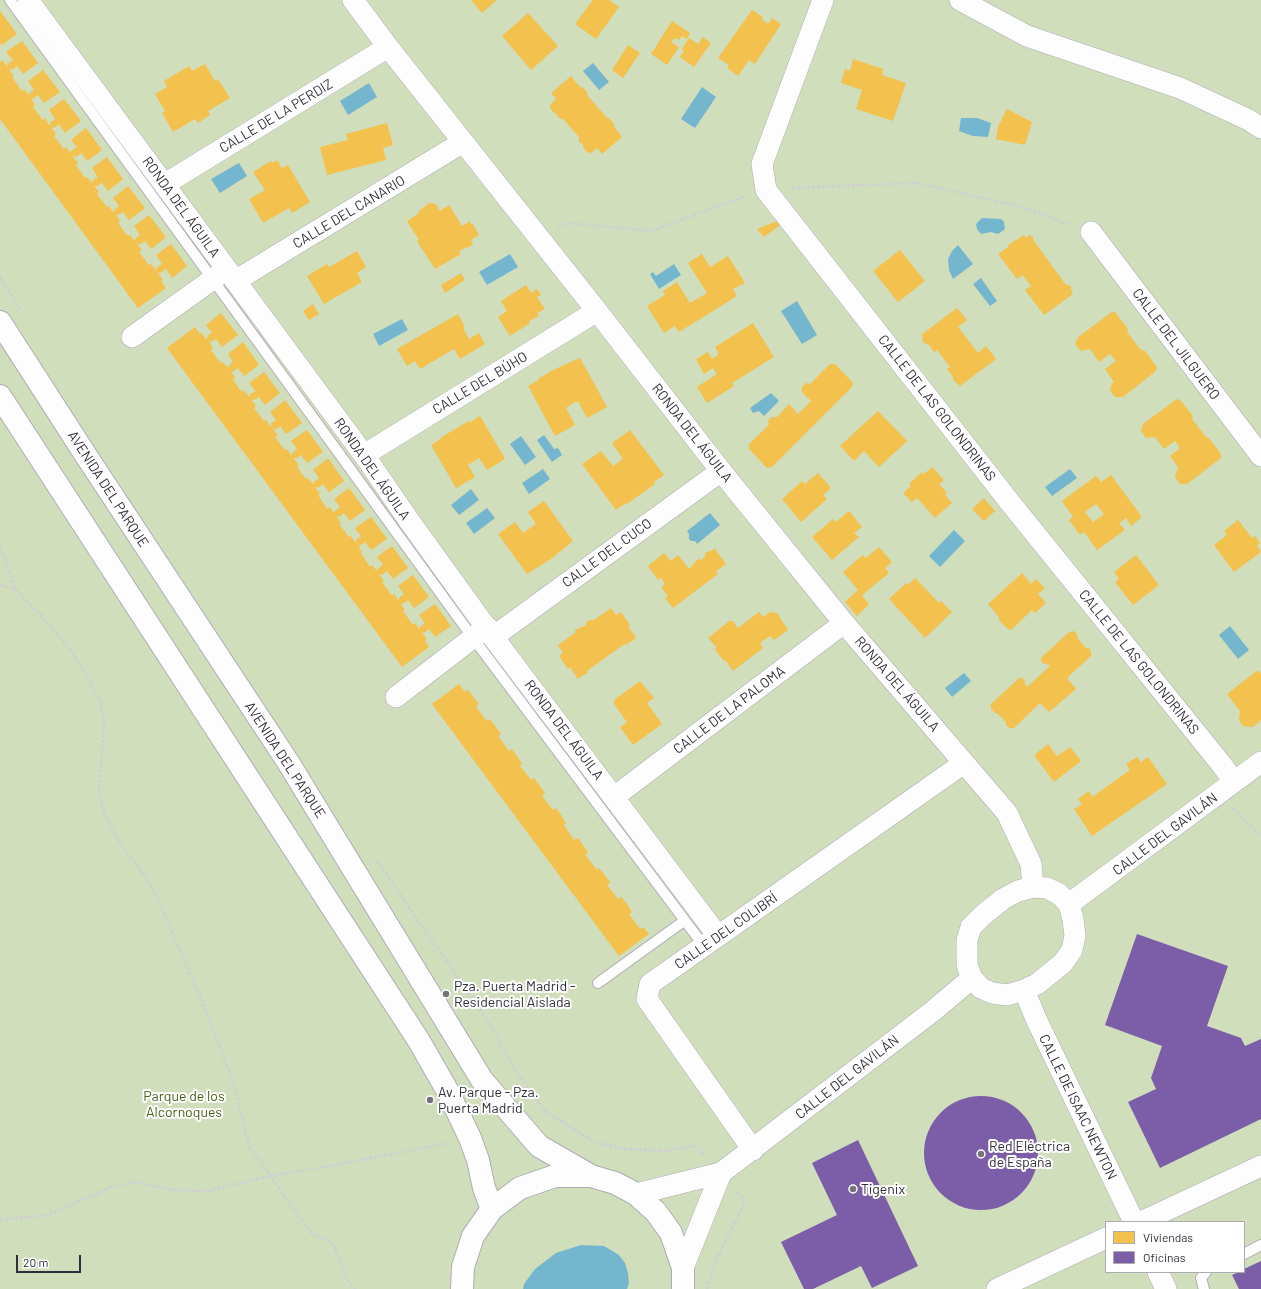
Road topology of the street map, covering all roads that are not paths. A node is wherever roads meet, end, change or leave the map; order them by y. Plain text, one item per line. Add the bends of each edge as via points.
1 (10, 0) edge
2 (28, 0) edge
3 (353, 0) edge
4 (960, 0) edge
5 (816, 3) edge
6 (388, 47) junction
7 (1261, 128) edge
8 (463, 142) junction
9 (165, 184) junction
10 (1091, 232) road end
11 (225, 276) junction
12 (597, 311) junction
13 (0, 322) edge
14 (132, 337) dead end
15 (0, 396) edge
16 (364, 455) junction
17 (1261, 456) edge
18 (722, 471) junction
19 (844, 623) junction
20 (484, 634) junction
21 (396, 697) dead end
22 (1261, 762) edge
23 (964, 763) junction
24 (1226, 788) junction
25 (614, 797) junction
26 (1033, 887) junction
27 (1069, 904) junction
28 (684, 921) junction
29 (711, 941) junction
30 (972, 978) junction
31 (598, 983) dead end
32 (1024, 990) junction
33 (753, 1150) junction
34 (1261, 1166) edge
35 (721, 1174) junction
36 (591, 1176) junction
37 (636, 1194) junction
38 (492, 1209) junction
39 (1134, 1221) edge
40 (1143, 1221) edge
41 (1105, 1238) edge
42 (1261, 1245) edge
43 (1245, 1253) edge
44 (1158, 1273) edge
45 (1205, 1273) edge
46 (683, 1279) edge
47 (462, 1289) edge
48 (997, 1289) edge
49 (1166, 1289) edge
50 (1204, 1289) edge

1 - 11 lane
2 - 9 street, RONDA DEL ÁGUILA
3 - 6 street, RONDA DEL ÁGUILA
4 - 7 street via 1027,36 1180,88
5 - 24 street, CALLE DE LAS GOLONDRINAS via 762,164 766,190 1007,499 1222,765
6 - 8 street, RONDA DEL ÁGUILA
6 - 9 street, CALLE DE LA PERDIZ
8 - 11 street, CALLE DEL CANARIO
8 - 12 street, RONDA DEL ÁGUILA
9 - 11 street, RONDA DEL ÁGUILA
10 - 17 street, CALLE DEL JILGUERO
11 - 14 street, CALLE DEL CANARIO
11 - 16 street, RONDA DEL ÁGUILA
11 - 20 lane
12 - 16 street, CALLE DEL BÚHO
12 - 18 street, RONDA DEL ÁGUILA
13 - 36 street, AVENIDA DEL PARQUE via 288,762 482,1080 539,1146
15 - 38 street via 419,1041 470,1138
16 - 20 street, RONDA DEL ÁGUILA
18 - 19 street, RONDA DEL ÁGUILA
18 - 20 street, CALLE DEL CUCO
19 - 23 street, RONDA DEL ÁGUILA
19 - 25 street, CALLE DE LA PALOMA
20 - 21 street, CALLE DEL CUCO
20 - 25 street, RONDA DEL ÁGUILA
20 - 28 lane
22 - 24 street, CALLE DEL GAVILÁN
23 - 26 street, RONDA DEL ÁGUILA via 1007,813 1031,864
23 - 29 street, CALLE DEL COLIBRÍ
24 - 27 street, CALLE DEL GAVILÁN
25 - 29 street, RONDA DEL ÁGUILA
26 - 27 street via 1047,888 1060,894
26 - 30 street via 1003,899 983,914 972,928 966,952
27 - 32 street via 1075,936 1072,950 1063,963 1037,984
28 - 29 lane
28 - 31 lane
29 - 33 street, CALLE DEL COLIBRÍ via 650,984 647,999
30 - 32 street via 981,988 992,993 1007,995
30 - 33 street, CALLE DEL GAVILÁN
32 - 39 street, CALLE DE ISAAC NEWTON
33 - 35 street, CALLE DEL GAVILÁN
34 - 40 street
35 - 37 street, CALLE DEL GAVILÁN
35 - 46 street
36 - 37 street via 615,1183
36 - 38 street via 555,1176 520,1188
37 - 46 street via 656,1212 671,1233
38 - 47 street via 473,1236 463,1267
41 - 48 street
42 - 43 lane
44 - 49 street
45 - 50 lane via 1201,1278

